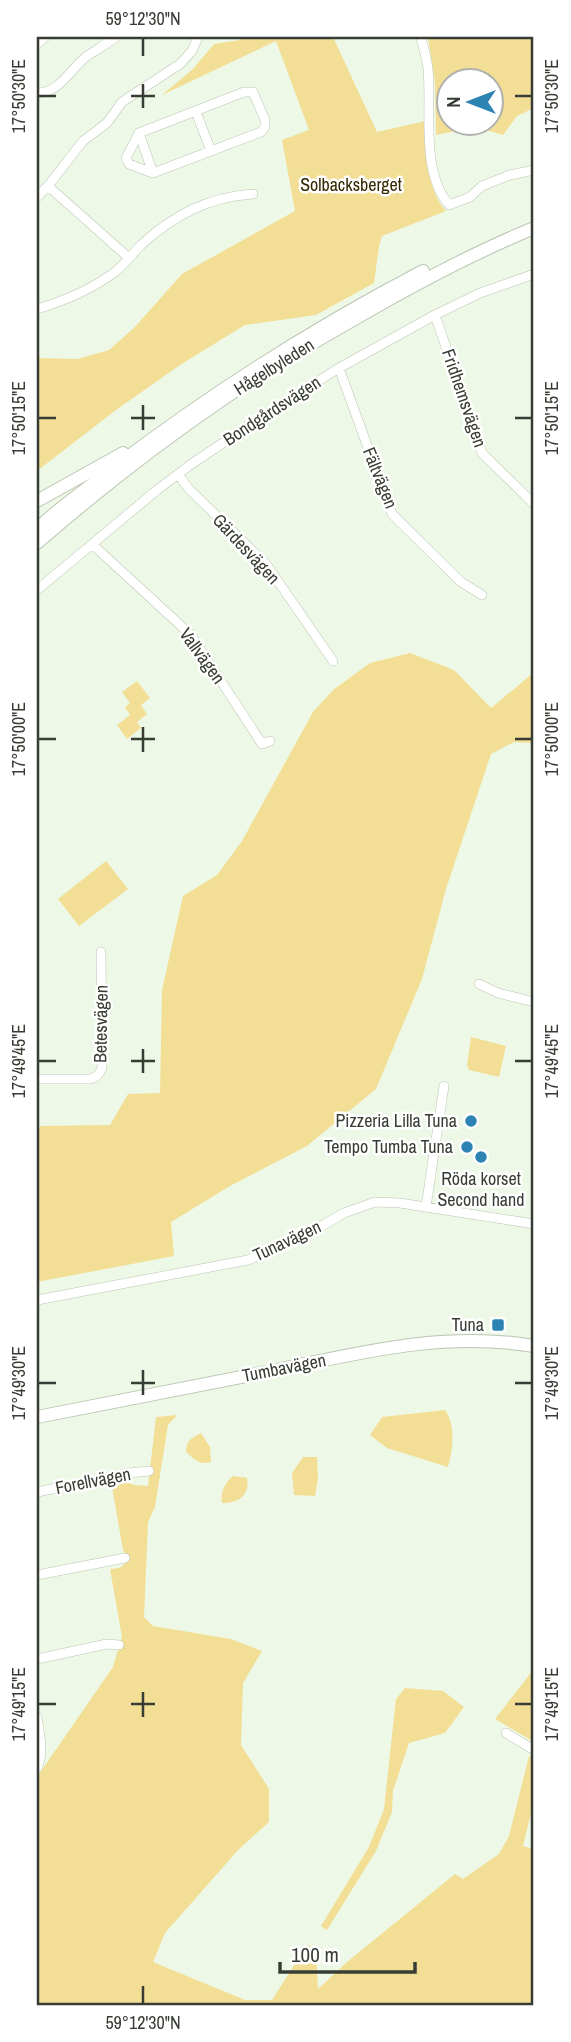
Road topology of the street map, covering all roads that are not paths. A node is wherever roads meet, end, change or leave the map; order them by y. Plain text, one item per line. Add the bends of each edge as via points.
1 (45, 37) edge
2 (116, 37) edge
3 (198, 37) edge
4 (421, 37) edge
5 (37, 44) edge
6 (37, 93) edge
7 (196, 112) junction
8 (139, 133) junction
9 (211, 151) junction
10 (534, 170) edge
11 (153, 173) junction
12 (48, 186) junction
13 (253, 194) dead end
14 (37, 197) edge
15 (534, 220) edge
16 (534, 228) edge
17 (128, 257) junction
18 (534, 274) edge
19 (37, 309) edge
20 (435, 315) junction
21 (339, 368) junction
22 (158, 434) junction
23 (179, 476) junction
24 (37, 501) edge
25 (534, 504) edge
26 (37, 529) edge
27 (37, 543) edge
28 (92, 544) junction
29 (37, 590) edge
30 (482, 595) dead end
31 (333, 660) dead end
32 (270, 741) dead end
33 (101, 952) dead end
34 (479, 984) dead end
35 (534, 1002) edge
36 (37, 1079) edge
37 (444, 1086) dead end
38 (426, 1207) junction
39 (534, 1223) edge
40 (37, 1300) edge
41 (534, 1346) edge
42 (37, 1418) edge
43 (149, 1471) dead end
44 (37, 1492) edge
45 (125, 1558) dead end
46 (37, 1575) edge
47 (119, 1645) dead end
48 (37, 1659) edge
49 (37, 1717) edge
50 (506, 1733) dead end
51 (534, 1750) edge
52 (37, 1768) edge

1 - 5 street
2 - 6 street via 86,57 62,82
3 - 12 street via 180,64 122,102
4 - 10 street via 428,68 430,153 440,195 449,205 510,174
7 - 8 street
7 - 9 street
7 - 9 street via 253,92 265,120 261,132
8 - 11 street
8 - 11 street via 126,158
9 - 11 street
12 - 14 street
12 - 17 street
13 - 17 street via 191,209
15 - 22 main road, Hågelbyleden via 393,287 286,348
16 - 27 main road, Hågelbyleden via 445,269 292,355 175,434
17 - 19 street via 95,286
18 - 20 street, Bondgårdsvägen
20 - 21 street, Bondgårdsvägen
20 - 25 street, Fridhemsvägen via 482,453
21 - 23 street, Bondgårdsvägen
21 - 30 street, Fältvägen via 392,514 461,582
22 - 24 main road
22 - 26 main road, Hågelbyleden
23 - 28 street, Bondgårdsvägen
23 - 31 street, Gärdesvägen via 265,564
28 - 29 street, Bondgårdsvägen
28 - 32 street, Vallvägen via 191,635 262,744
33 - 36 street, Betesvägen via 100,1073 90,1079
34 - 35 street
37 - 38 street
38 - 39 street, Tunavägen
38 - 40 street, Tunavägen via 375,1202 248,1260
41 - 42 main road, Tumbavägen via 427,1342
43 - 44 street, Forellvägen
45 - 46 street
47 - 48 street
49 - 52 street via 41,1758
50 - 51 street

